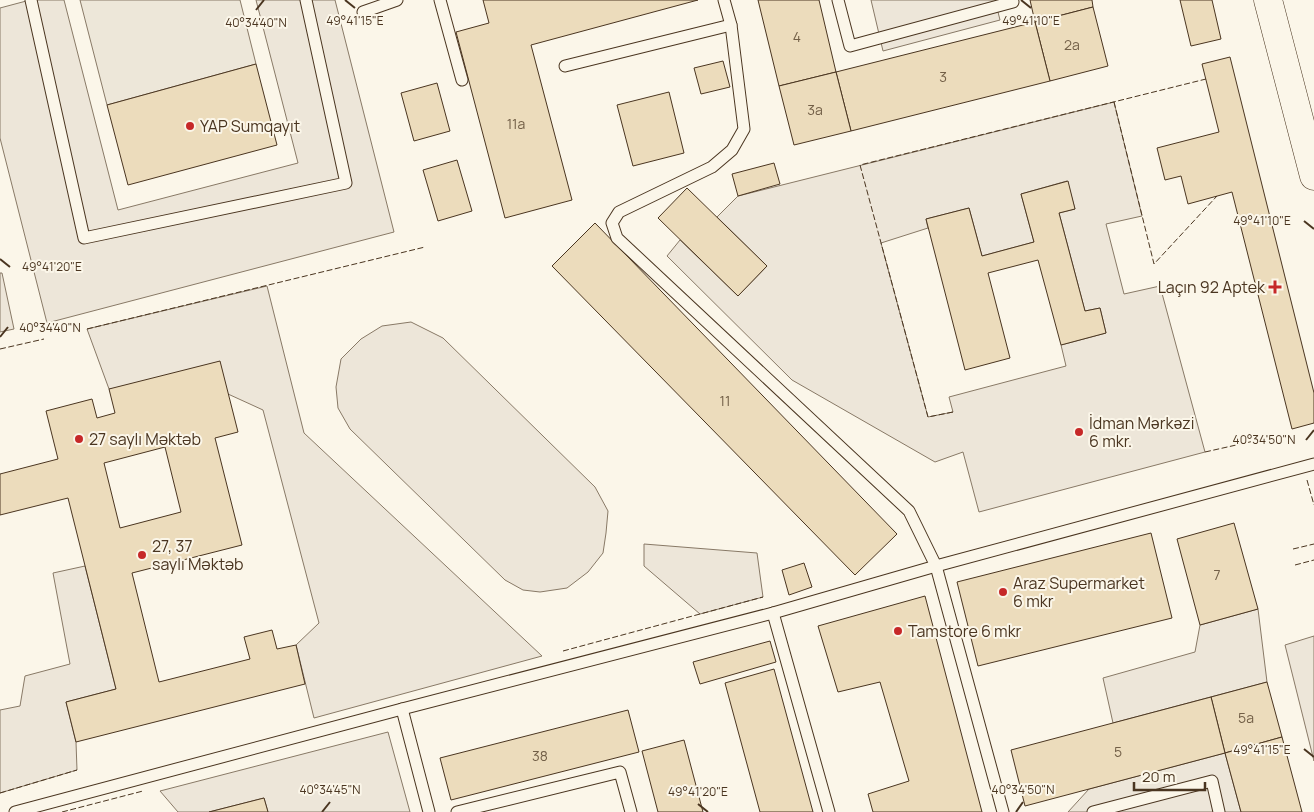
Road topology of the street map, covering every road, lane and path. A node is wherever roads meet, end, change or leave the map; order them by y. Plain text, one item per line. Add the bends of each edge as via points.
1 (31, 0) edge
2 (306, 0) edge
3 (397, 0) edge
4 (440, 0) edge
5 (724, 0) edge
6 (838, 0) edge
7 (1012, 0) edge
8 (1268, 0) edge
9 (363, 12) dead end
10 (731, 25) junction
11 (565, 66) dead end
12 (462, 80) dead end
13 (1314, 176) edge
14 (1314, 464) edge
15 (936, 566) junction
16 (773, 613) junction
17 (402, 708) junction
18 (19, 811) edge
19 (429, 812) edge
20 (457, 812) edge
21 (631, 812) edge
22 (829, 812) edge
23 (1003, 812) edge
24 (1093, 812) edge
25 (1219, 812) edge

1 - 2 lane via 84,238 346,183
3 - 9 lane
4 - 12 lane
5 - 10 lane
6 - 7 lane via 850,46
8 - 13 main road
10 - 11 lane
10 - 15 lane via 744,130 732,150 712,166 619,212 612,223 617,238 909,511
14 - 15 lane
15 - 16 lane
15 - 23 lane
16 - 17 lane
16 - 22 lane
17 - 18 lane
17 - 19 lane
20 - 21 lane via 620,772
24 - 25 lane via 1212,781

